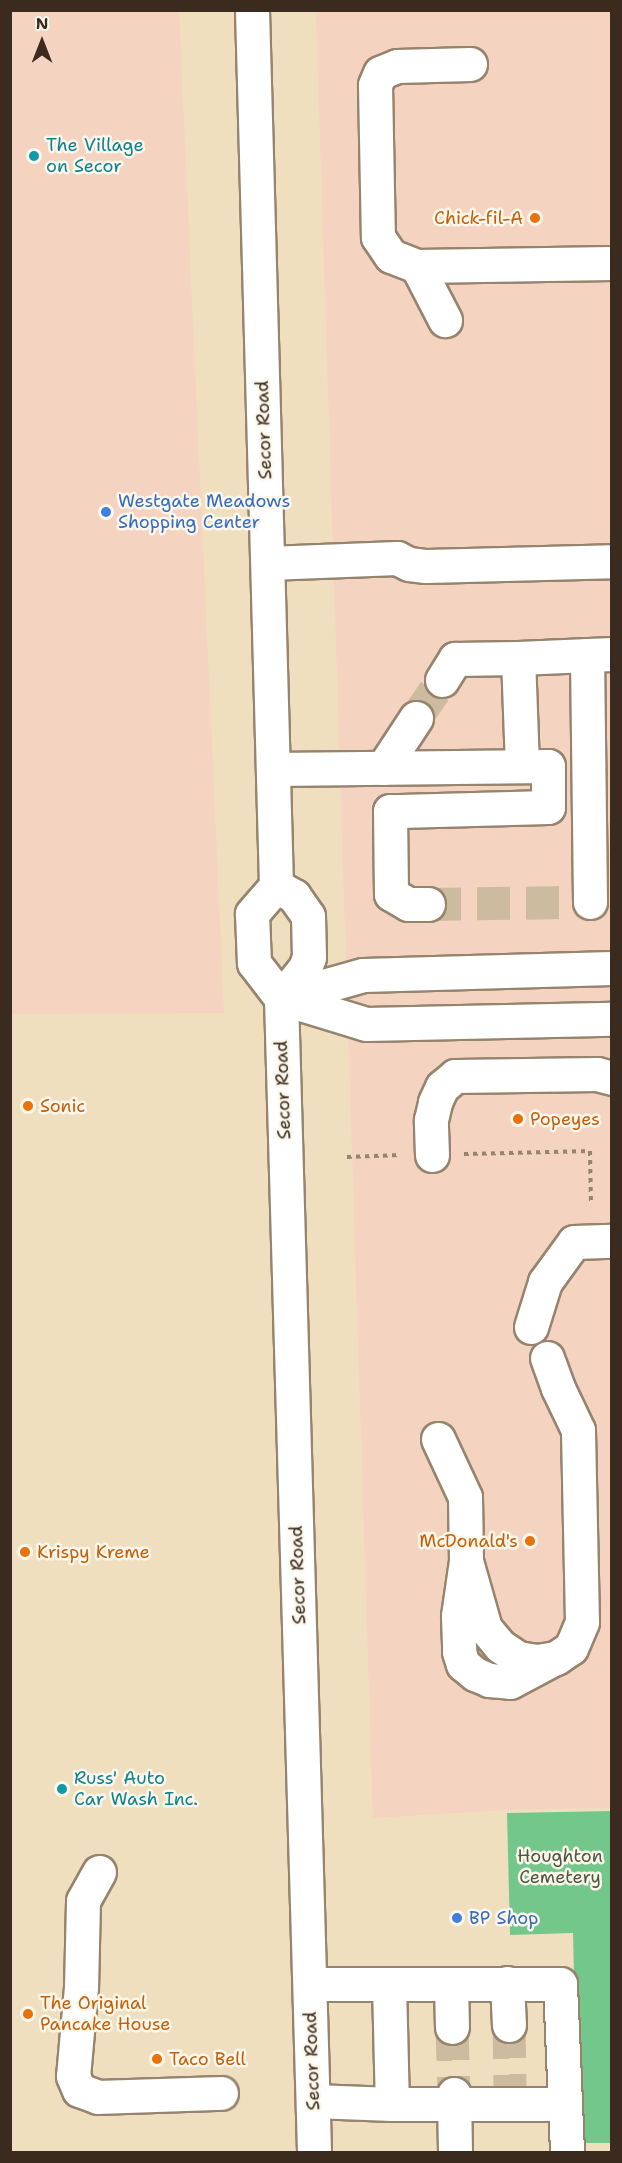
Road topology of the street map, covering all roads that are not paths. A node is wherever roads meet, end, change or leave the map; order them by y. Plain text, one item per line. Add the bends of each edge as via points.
1 (252, 10) edge
2 (470, 64) dead end
3 (612, 263) edge
4 (417, 266) junction
5 (445, 320) dead end
6 (612, 561) edge
7 (268, 563) junction
8 (599, 655) edge
9 (518, 658) junction
10 (442, 680) tunnel mouth
11 (416, 718) tunnel mouth
12 (522, 766) junction
13 (383, 768) junction
14 (273, 769) junction
15 (276, 886) junction
16 (589, 902) edge
17 (428, 904) tunnel mouth
18 (612, 968) edge
19 (281, 998) junction
20 (612, 1019) edge
21 (612, 1078) edge
22 (432, 1155) road end
23 (612, 1241) edge
24 (531, 1326) dead end
25 (547, 1358) dead end
26 (438, 1438) dead end
27 (99, 1872) dead end
28 (507, 1983) junction
29 (310, 1984) junction
30 (389, 1984) junction
31 (451, 1984) junction
32 (508, 2025) tunnel mouth
33 (452, 2027) tunnel mouth
34 (221, 2092) dead end
35 (454, 2100) junction
36 (313, 2101) junction
37 (392, 2104) junction
38 (565, 2104) junction
39 (315, 2152) edge
40 (455, 2152) edge
41 (567, 2152) edge

1 - 7 main road, Secor Road
2 - 4 main road via 397,66 380,74 375,85 378,237 391,256
3 - 4 main road
4 - 5 main road
6 - 7 main road via 426,566 397,558
7 - 14 main road, Secor Road
8 - 9 main road
8 - 16 main road
9 - 10 main road via 455,659
9 - 12 main road
11 - 13 main road
12 - 13 main road
12 - 17 main road via 548,766 548,807 390,811 391,894 408,904
13 - 14 main road
14 - 15 main road, Secor Road
15 - 19 main road via 252,914 254,963
15 - 19 main road via 294,896 308,916 309,957
18 - 19 main road via 363,975
19 - 20 main road via 366,1024
19 - 29 main road, Secor Road
21 - 22 main road via 597,1074 455,1076 442,1087 435,1102
23 - 24 main road via 574,1242 545,1282
25 - 26 main road via 578,1430 582,1622 571,1648 510,1682 475,1674 463,1664 459,1652 458,1616 466,1561 465,1497
27 - 34 main road via 83,1901 73,2076 79,2090 98,2097
28 - 31 main road
28 - 32 main road
28 - 38 main road via 560,1984
29 - 30 main road
29 - 36 main road, Secor Road
30 - 31 main road
30 - 37 main road
31 - 33 main road
35 - 37 main road
35 - 38 main road via 511,2099
35 - 40 main road
36 - 37 main road
36 - 39 main road, Secor Road
38 - 41 main road

